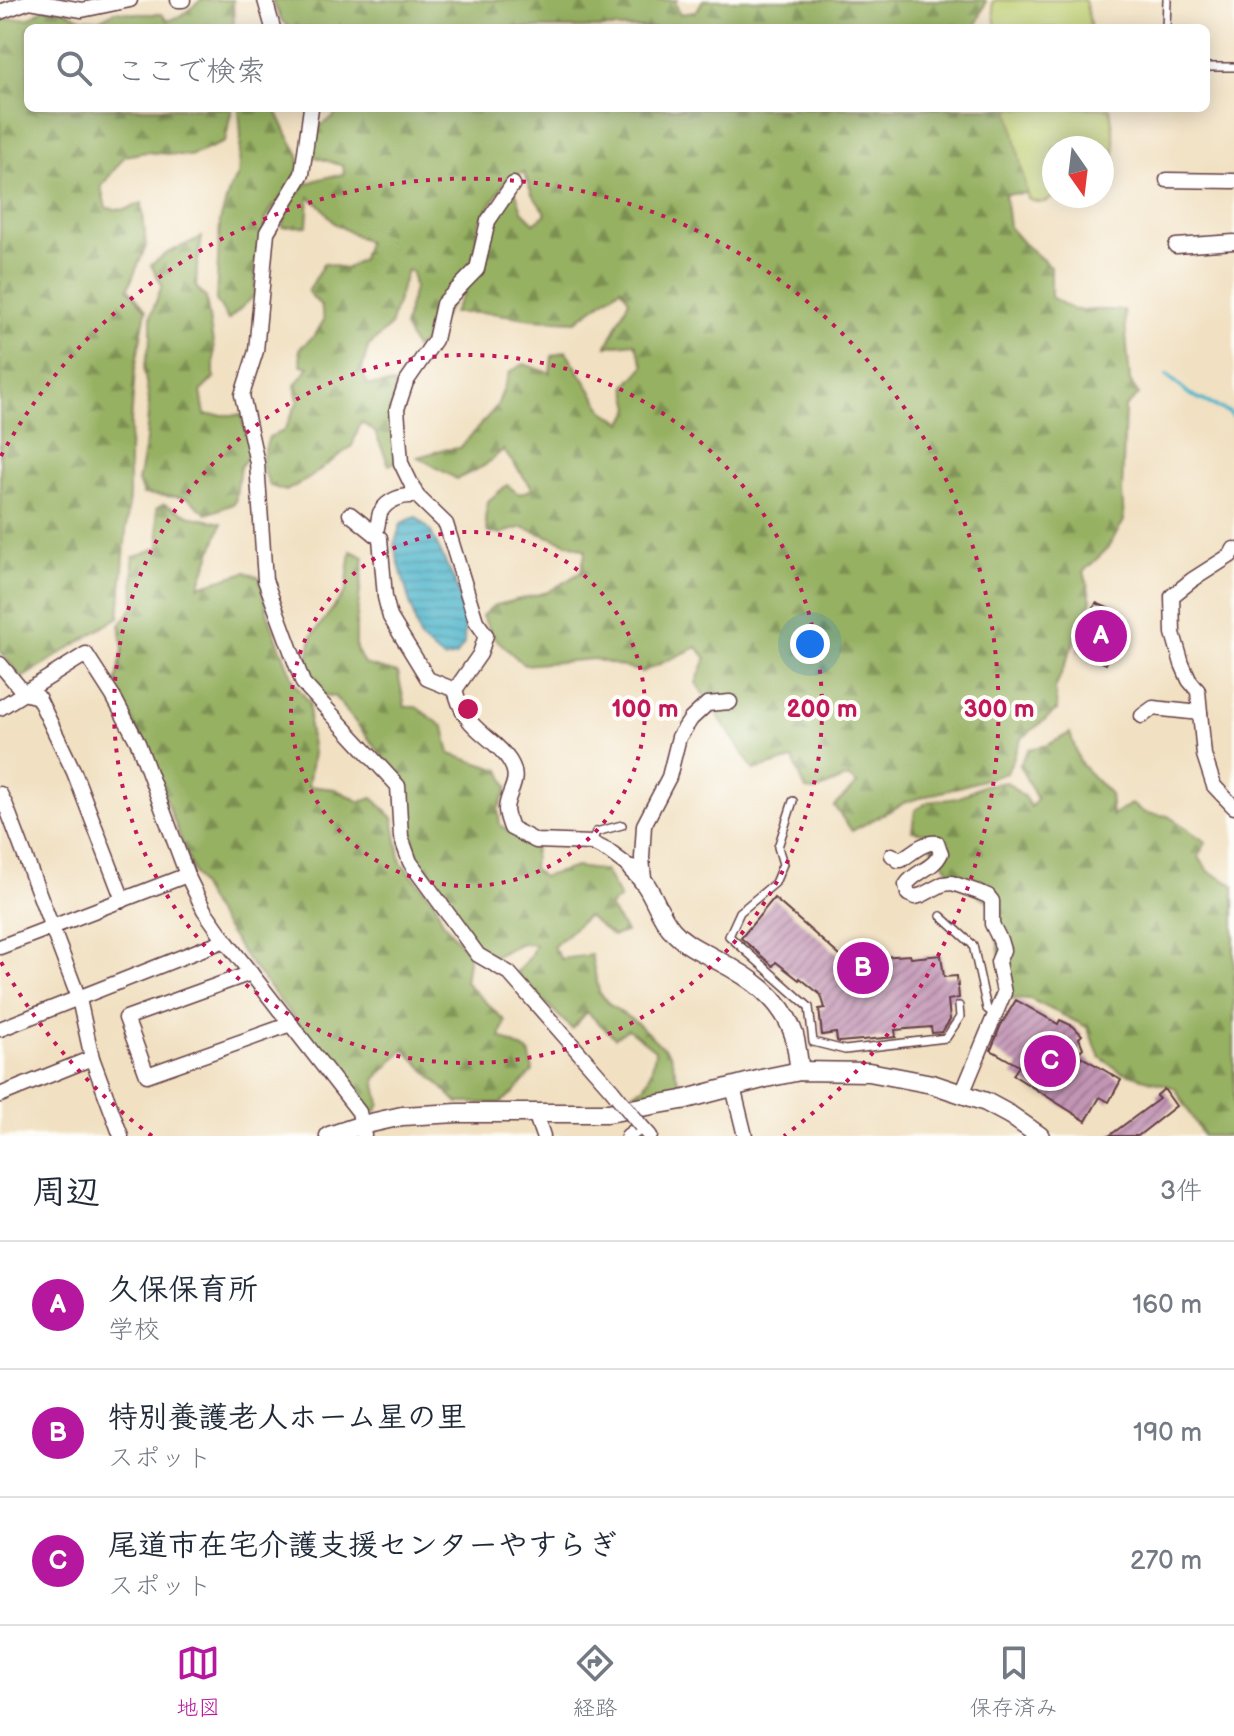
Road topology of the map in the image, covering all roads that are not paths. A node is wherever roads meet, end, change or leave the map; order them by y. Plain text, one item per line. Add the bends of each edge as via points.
1 (130, 0) edge
2 (265, 0) edge
3 (1167, 0) edge
4 (0, 12) edge
5 (272, 24) edge
6 (1166, 24) edge
7 (1210, 67) edge
8 (1234, 67) edge
9 (310, 112) edge
10 (1167, 180) dead end
11 (1234, 181) edge
12 (513, 184) dead end
13 (1234, 242) edge
14 (1176, 246) dead end
15 (417, 496) junction
16 (350, 514) dead end
17 (375, 534) junction
18 (1234, 549) edge
19 (0, 664) edge
20 (455, 690) junction
21 (24, 693) junction
22 (730, 702) dead end
23 (0, 708) edge
24 (1200, 713) junction
25 (1142, 716) dead end
26 (0, 794) edge
27 (793, 801) dead end
28 (1234, 807) edge
29 (622, 825) dead end
30 (592, 843) junction
31 (892, 855) dead end
32 (638, 874) junction
33 (187, 875) junction
34 (123, 900) junction
35 (941, 916) dead end
36 (52, 927) junction
37 (225, 940) junction
38 (0, 947) edge
39 (251, 973) junction
40 (774, 988) junction
41 (79, 999) junction
42 (959, 1006) dead end
43 (995, 1015) junction
44 (291, 1024) junction
45 (0, 1029) edge
46 (92, 1058) junction
47 (800, 1071) junction
48 (733, 1087) junction
49 (962, 1094) junction
50 (0, 1095) edge
51 (535, 1113) junction
52 (363, 1130) edge
53 (646, 1131) edge
54 (121, 1136) edge
55 (329, 1136) edge
56 (543, 1136) edge
57 (628, 1136) edge
58 (745, 1136) edge
59 (1040, 1136) edge

1 - 4 street via 82,10 30,1
2 - 5 street
3 - 6 lane
7 - 8 lane
9 - 53 street, bridge via 302,174 267,232 256,351 242,395 257,463 265,580 303,683 398,786 401,837 410,862 478,955 509,973
10 - 11 street
12 - 15 street via 488,221 477,269 443,304 435,340 406,382 397,409 401,463
13 - 14 street
15 - 17 street via 390,502 380,513
15 - 20 street via 446,524 476,621 486,635 480,654
16 - 17 street
17 - 20 street via 380,538 390,617 428,679
18 - 24 street via 1172,596 1173,633 1182,664 1198,691
19 - 21 street
20 - 30 street via 462,712 509,760 515,774 506,812 511,828 536,841
21 - 23 street
21 - 33 street via 86,654 138,743
21 - 34 street via 38,697 74,772
22 - 32 street via 707,704 679,737 669,777 644,825
24 - 25 street via 1153,708
24 - 28 street via 1214,786
26 - 36 street
27 - 40 lane via 778,847 783,864 775,883 740,912 729,936
29 - 30 lane via 596,832
30 - 32 street
31 - 43 street via 901,860 934,841 941,853 938,860 909,880 908,894 915,897 952,883 992,901 992,924 1003,950 998,962 1004,993
32 - 40 street via 670,928 688,945
33 - 34 street
33 - 37 street
34 - 36 street
35 - 43 lane via 973,945 987,1009
36 - 38 street
36 - 41 street
37 - 39 street
37 - 41 street
39 - 44 street
39 - 44 street via 126,1018 147,1075
40 - 42 lane via 809,1007 813,1042 845,1050 946,1038 960,1017
40 - 47 street via 795,1038
41 - 45 street
41 - 46 street
43 - 49 street
44 - 52 street via 359,1112
46 - 50 street
46 - 54 street
47 - 48 street
47 - 49 street via 869,1072
48 - 51 street via 608,1113
48 - 58 street
49 - 59 street via 998,1108
51 - 52 street via 402,1116
51 - 56 street
52 - 55 street
53 - 57 street

